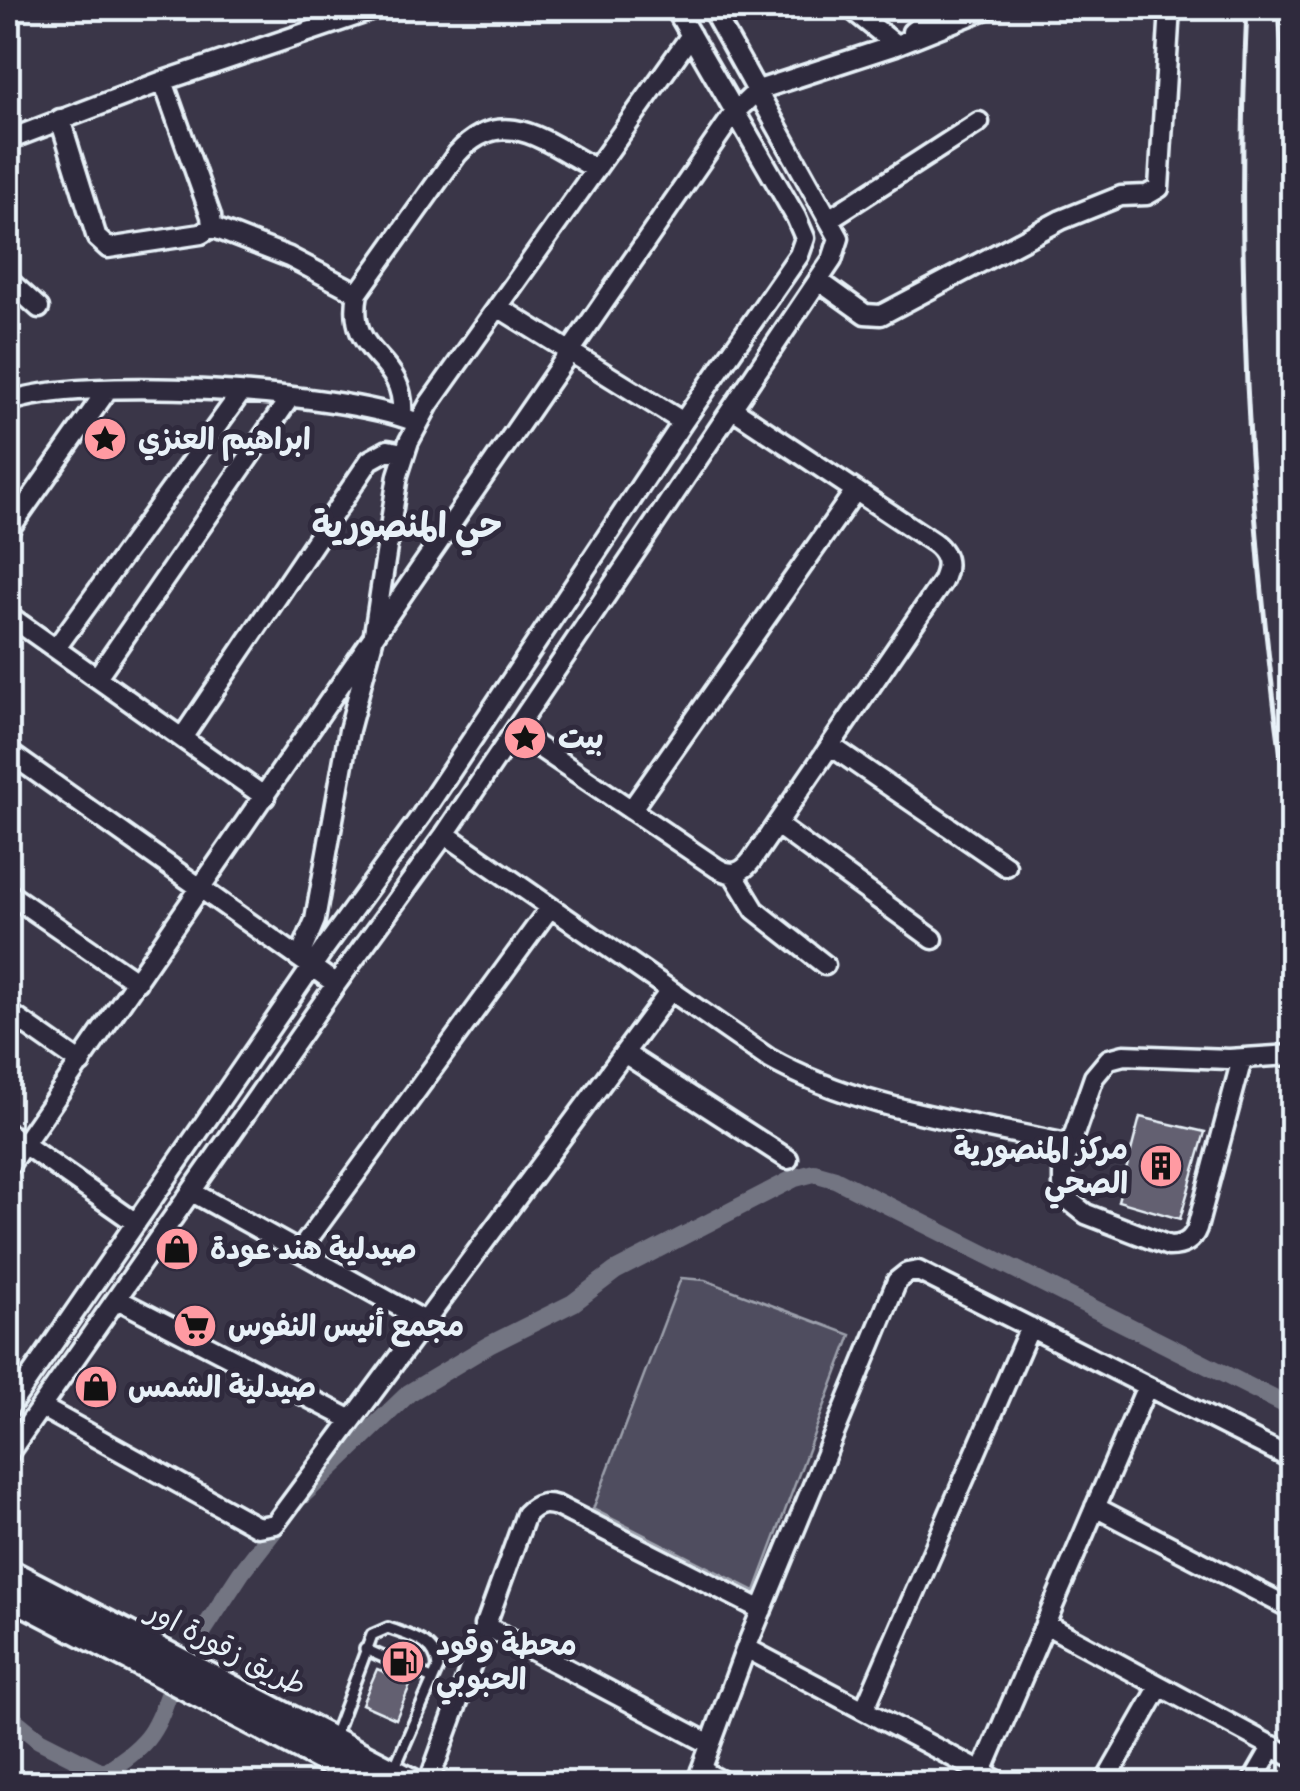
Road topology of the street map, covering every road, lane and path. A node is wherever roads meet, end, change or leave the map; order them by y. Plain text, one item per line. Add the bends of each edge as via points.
1 (675, 8) edge
2 (850, 8) edge
3 (943, 8) edge
4 (989, 8) edge
5 (1170, 8) edge
6 (1289, 8) edge
7 (367, 9) edge
8 (714, 9) edge
9 (338, 14) edge
10 (691, 35) junction
11 (896, 45) junction
12 (1292, 48) edge
13 (163, 81) junction
14 (758, 90) junction
15 (736, 112) junction
16 (60, 118) junction
17 (979, 122) dead end
18 (8, 140) edge
19 (596, 169) junction
20 (829, 218) junction
21 (212, 228) junction
22 (8, 280) edge
23 (819, 281) junction
24 (358, 294) junction
25 (498, 307) junction
26 (39, 308) dead end
27 (571, 352) junction
28 (108, 389) junction
29 (240, 394) junction
30 (290, 398) junction
31 (8, 402) edge
32 (733, 409) junction
33 (410, 420) junction
34 (682, 422) junction
35 (404, 454) junction
36 (855, 490) junction
37 (8, 531) edge
38 (8, 615) edge
39 (373, 640) junction
40 (56, 648) junction
41 (97, 677) junction
42 (514, 731) junction
43 (182, 738) junction
44 (831, 746) junction
45 (8, 752) edge
46 (266, 797) junction
47 (631, 810) junction
48 (776, 825) junction
49 (445, 834) junction
50 (1006, 866) dead end
51 (733, 874) junction
52 (202, 888) junction
53 (8, 893) edge
54 (549, 910) junction
55 (934, 938) dead end
56 (305, 962) junction
57 (826, 965) dead end
58 (137, 982) junction
59 (336, 984) junction
60 (670, 991) junction
61 (8, 1012) edge
62 (624, 1053) junction
63 (1292, 1055) edge
64 (1242, 1059) junction
65 (80, 1062) junction
66 (16, 1139) edge
67 (1071, 1145) junction
68 (788, 1159) dead end
69 (8, 1167) edge
70 (192, 1192) junction
71 (136, 1223) junction
72 (301, 1250) junction
73 (118, 1299) junction
74 (425, 1321) junction
75 (1030, 1327) junction
76 (1147, 1386) junction
77 (10, 1402) edge
78 (41, 1407) junction
79 (352, 1420) junction
80 (8, 1454) edge
81 (1292, 1459) edge
82 (1095, 1507) junction
83 (8, 1572) edge
84 (20, 1598) edge
85 (762, 1610) junction
86 (1292, 1610) edge
87 (1045, 1624) junction
88 (484, 1625) junction
89 (746, 1648) junction
90 (365, 1649) junction
91 (432, 1679) junction
92 (1160, 1686) junction
93 (864, 1710) junction
94 (333, 1740) junction
95 (710, 1744) junction
96 (1272, 1746) junction
97 (1292, 1757) edge
98 (982, 1772) junction
99 (382, 1777) edge
100 (698, 1777) edge
101 (416, 1784) edge
102 (428, 1784) edge
103 (727, 1784) edge
104 (1004, 1784) edge
105 (1104, 1784) edge
106 (1252, 1784) edge

1 - 10 street
2 - 11 street
3 - 11 street
4 - 11 street
5 - 23 street via 1154,192 1121,196 1060,220 881,315 865,314
6 - 12 street
7 - 9 street
8 - 14 street
9 - 13 street
10 - 15 street
10 - 19 street
11 - 14 street
13 - 16 street
13 - 21 street
14 - 15 street
14 - 20 street
15 - 27 street
15 - 34 street via 805,238
16 - 18 street
16 - 21 street via 98,238 108,248
17 - 20 street
19 - 24 street via 516,127 492,128 457,154
19 - 25 street
20 - 23 street via 840,238
21 - 24 street via 289,257
22 - 26 street
23 - 32 street
24 - 33 street via 354,316 360,337 392,372
25 - 27 street
25 - 33 street
27 - 34 street
27 - 39 street
28 - 29 street
28 - 31 street
28 - 37 street
29 - 30 street
29 - 40 street
30 - 33 street
30 - 41 street
32 - 36 street
32 - 42 street
33 - 35 street
34 - 56 street via 421,816
35 - 39 street
35 - 43 street via 388,450 370,460
36 - 44 street via 942,549 947,571
36 - 47 street
38 - 40 street
39 - 46 street
39 - 56 street
40 - 41 street
41 - 43 street
42 - 47 street
42 - 49 street
43 - 46 street
44 - 48 street
44 - 50 street
45 - 52 street
46 - 52 street
47 - 51 street
48 - 51 street via 744,870
48 - 55 street
49 - 54 street
49 - 59 street
51 - 57 street via 755,910
52 - 56 street
52 - 58 street
53 - 58 street
54 - 60 street
54 - 72 street
56 - 59 street
56 - 71 street
58 - 65 street
59 - 70 street
60 - 62 street
60 - 67 street via 768,1058 837,1091
61 - 65 street
62 - 68 street
62 - 74 street
63 - 64 street
64 - 67 street via 1109,1059 1094,1077
64 - 67 street via 1198,1228 1187,1242 1163,1244 1078,1209 1062,1175
65 - 66 street
66 - 69 street
66 - 71 street
70 - 72 street
70 - 73 street
71 - 77 street
72 - 74 street
73 - 78 street
73 - 79 street
74 - 79 street
75 - 76 street
75 - 85 street via 918,1272 899,1278
75 - 93 street
76 - 81 street
76 - 82 street
78 - 79 street via 266,1528
78 - 80 street
82 - 86 street
82 - 87 street
83 - 84 main road, طريق زقورة اور
84 - 94 main road, طريق زقورة اور
84 - 99 main road
85 - 88 street via 540,1504 526,1514
85 - 89 street
87 - 92 street
87 - 98 street
88 - 95 street
88 - 102 street
89 - 93 street
89 - 95 street
90 - 91 lane
90 - 91 lane via 384,1628 424,1643 436,1656
90 - 94 lane
91 - 99 lane
92 - 96 street
92 - 105 street
93 - 98 street
94 - 99 main road, طريق زقورة اور
95 - 100 street
96 - 97 street
96 - 106 street
98 - 104 street
99 - 101 main road, طريق زقورة اور
100 - 103 street

